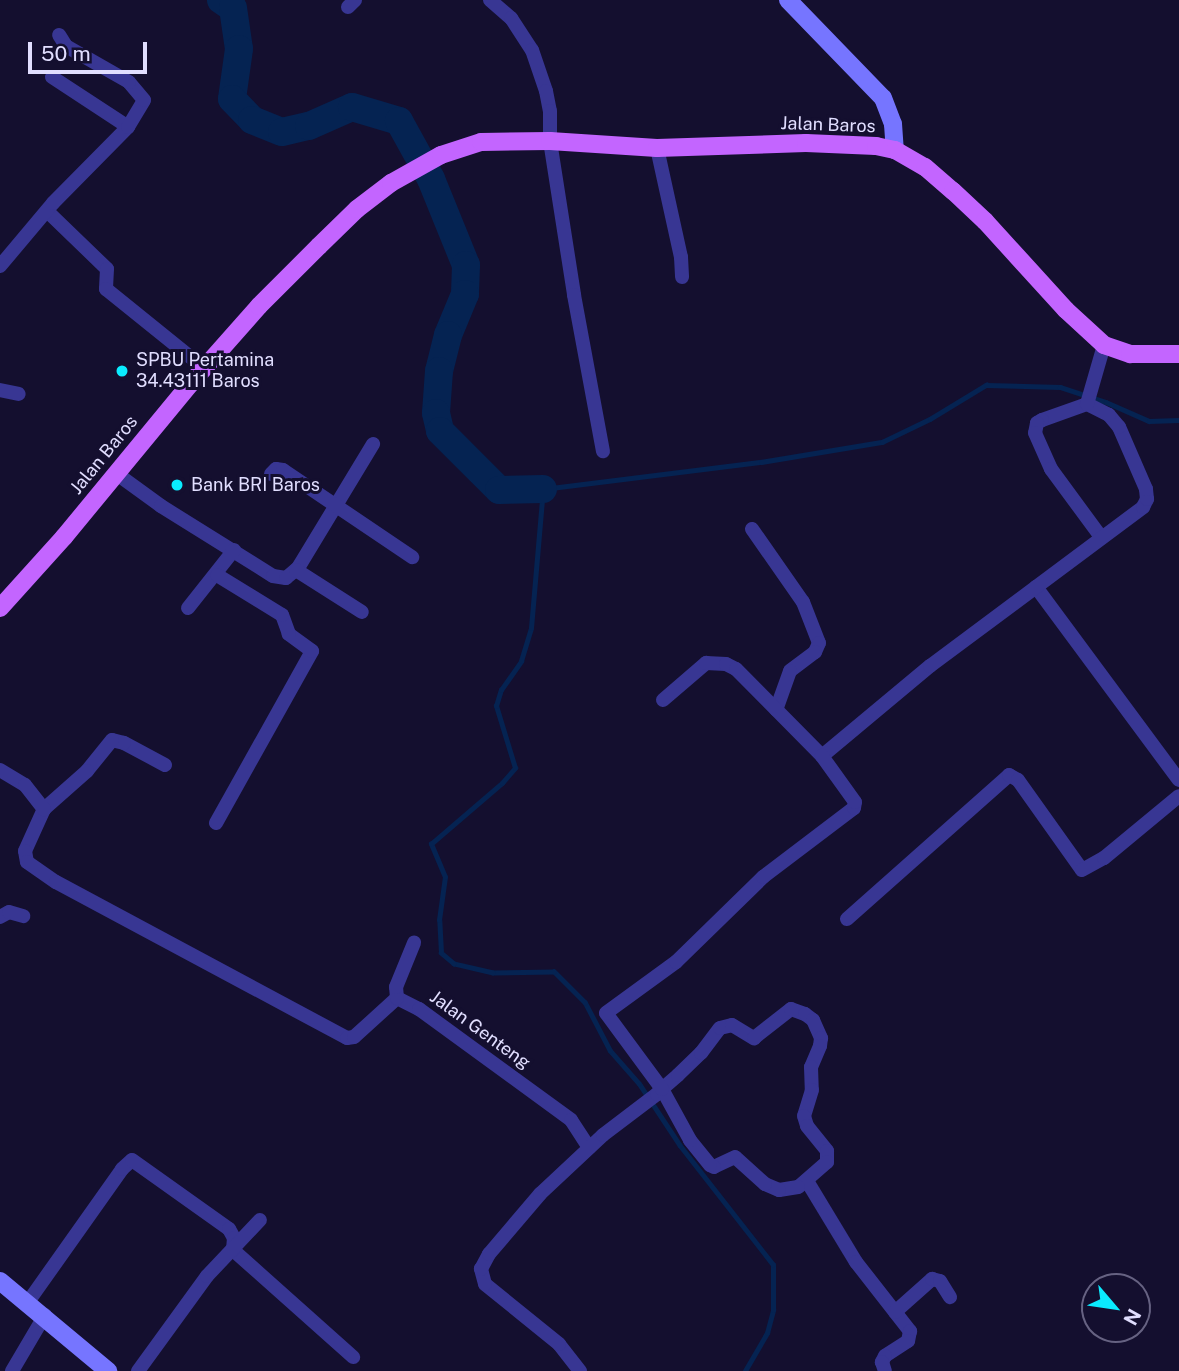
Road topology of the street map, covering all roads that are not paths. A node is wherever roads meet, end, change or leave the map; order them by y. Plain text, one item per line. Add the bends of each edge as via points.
1 (490, 0) edge
2 (788, 0) edge
3 (59, 36) dead end
4 (52, 77) dead end
5 (128, 127) junction
6 (550, 141) junction
7 (657, 148) junction
8 (895, 150) junction
9 (47, 211) junction
10 (0, 266) edge
11 (682, 277) dead end
12 (1104, 345) junction
13 (1179, 354) edge
14 (204, 368) junction
15 (0, 390) edge
16 (19, 394) dead end
17 (1087, 403) junction
18 (373, 444) dead end
19 (603, 451) dead end
20 (117, 474) junction
21 (271, 474) dead end
22 (335, 506) junction
23 (752, 528) dead end
24 (1101, 537) junction
25 (234, 550) junction
26 (412, 557) dead end
27 (296, 570) junction
28 (217, 575) junction
29 (1036, 587) junction
30 (0, 608) edge
31 (188, 608) dead end
32 (362, 612) dead end
33 (663, 701) dead end
34 (776, 710) junction
35 (822, 756) junction
36 (165, 765) dead end
37 (0, 770) edge
38 (1179, 780) edge
39 (1179, 796) edge
40 (44, 809) junction
41 (216, 822) dead end
42 (23, 916) dead end
43 (0, 917) edge
44 (848, 919) dead end
45 (414, 943) dead end
46 (397, 998) junction
47 (654, 1096) junction
48 (589, 1148) junction
49 (807, 1181) junction
50 (260, 1220) dead end
51 (233, 1250) junction
52 (0, 1281) edge
53 (950, 1297) dead end
54 (27, 1303) junction
55 (895, 1312) junction
56 (45, 1315) junction
57 (353, 1357) dead end
58 (12, 1371) edge
59 (108, 1371) edge
60 (138, 1371) edge
61 (580, 1371) edge
62 (885, 1371) edge

1 - 6 street via 511,18 532,50 550,111
2 - 8 street via 883,98 893,124
3 - 5 street via 66,46 141,92 144,100
4 - 5 street
5 - 9 street
6 - 7 main road, Jalan Baros
6 - 14 main road, Jalan Baros via 481,142 441,155 391,183 356,209
6 - 19 street
7 - 8 main road, Jalan Baros via 806,143
7 - 11 street
8 - 12 main road, Jalan Baros via 953,191
9 - 10 street
9 - 14 street via 107,269 104,287 110,293
12 - 13 main road, Jalan Baros via 1130,354
12 - 17 street
14 - 20 main road, Jalan Baros
15 - 16 street
17 - 24 street via 1109,415 1119,427 1147,495 1143,508
17 - 24 street via 1042,420 1035,433 1051,469
18 - 22 street
20 - 25 street
20 - 30 main road, Jalan Baros
21 - 22 street via 280,468
22 - 26 street
22 - 27 street
23 - 34 street via 803,602 818,643 815,652 790,671
24 - 29 street
25 - 27 street via 278,578 292,576
25 - 28 street
27 - 32 street
28 - 31 street
28 - 41 street via 282,615 289,634 312,650
29 - 35 street via 930,666
29 - 38 street
33 - 34 street via 706,663 718,661 736,669
34 - 35 street
35 - 47 street via 855,802 854,808 763,877 676,962 607,1013
36 - 40 street via 112,740 87,771
37 - 40 street via 24,785
39 - 44 street via 1083,870 1018,780 1009,775
40 - 46 street via 25,851 29,863 216,969 347,1038 354,1037
42 - 43 street via 9,912
45 - 46 street via 396,986
46 - 48 street, Jalan Genteng via 419,1009 571,1119
47 - 48 street
47 - 49 street via 710,1165 735,1157 765,1184 779,1190
47 - 49 street via 725,1025 734,1025 754,1038 782,1013 791,1009 806,1014 821,1038 811,1067 812,1090 804,1116 828,1154 824,1166
48 - 61 street via 540,1194 489,1254 481,1274 485,1284 559,1344
49 - 55 street via 838,1236
50 - 51 street
51 - 54 street via 229,1229 132,1160
51 - 57 street
51 - 60 street via 207,1276
52 - 54 street
53 - 55 street via 940,1281 932,1279
54 - 56 street
55 - 62 street via 911,1336 885,1356
56 - 58 street
56 - 59 street

